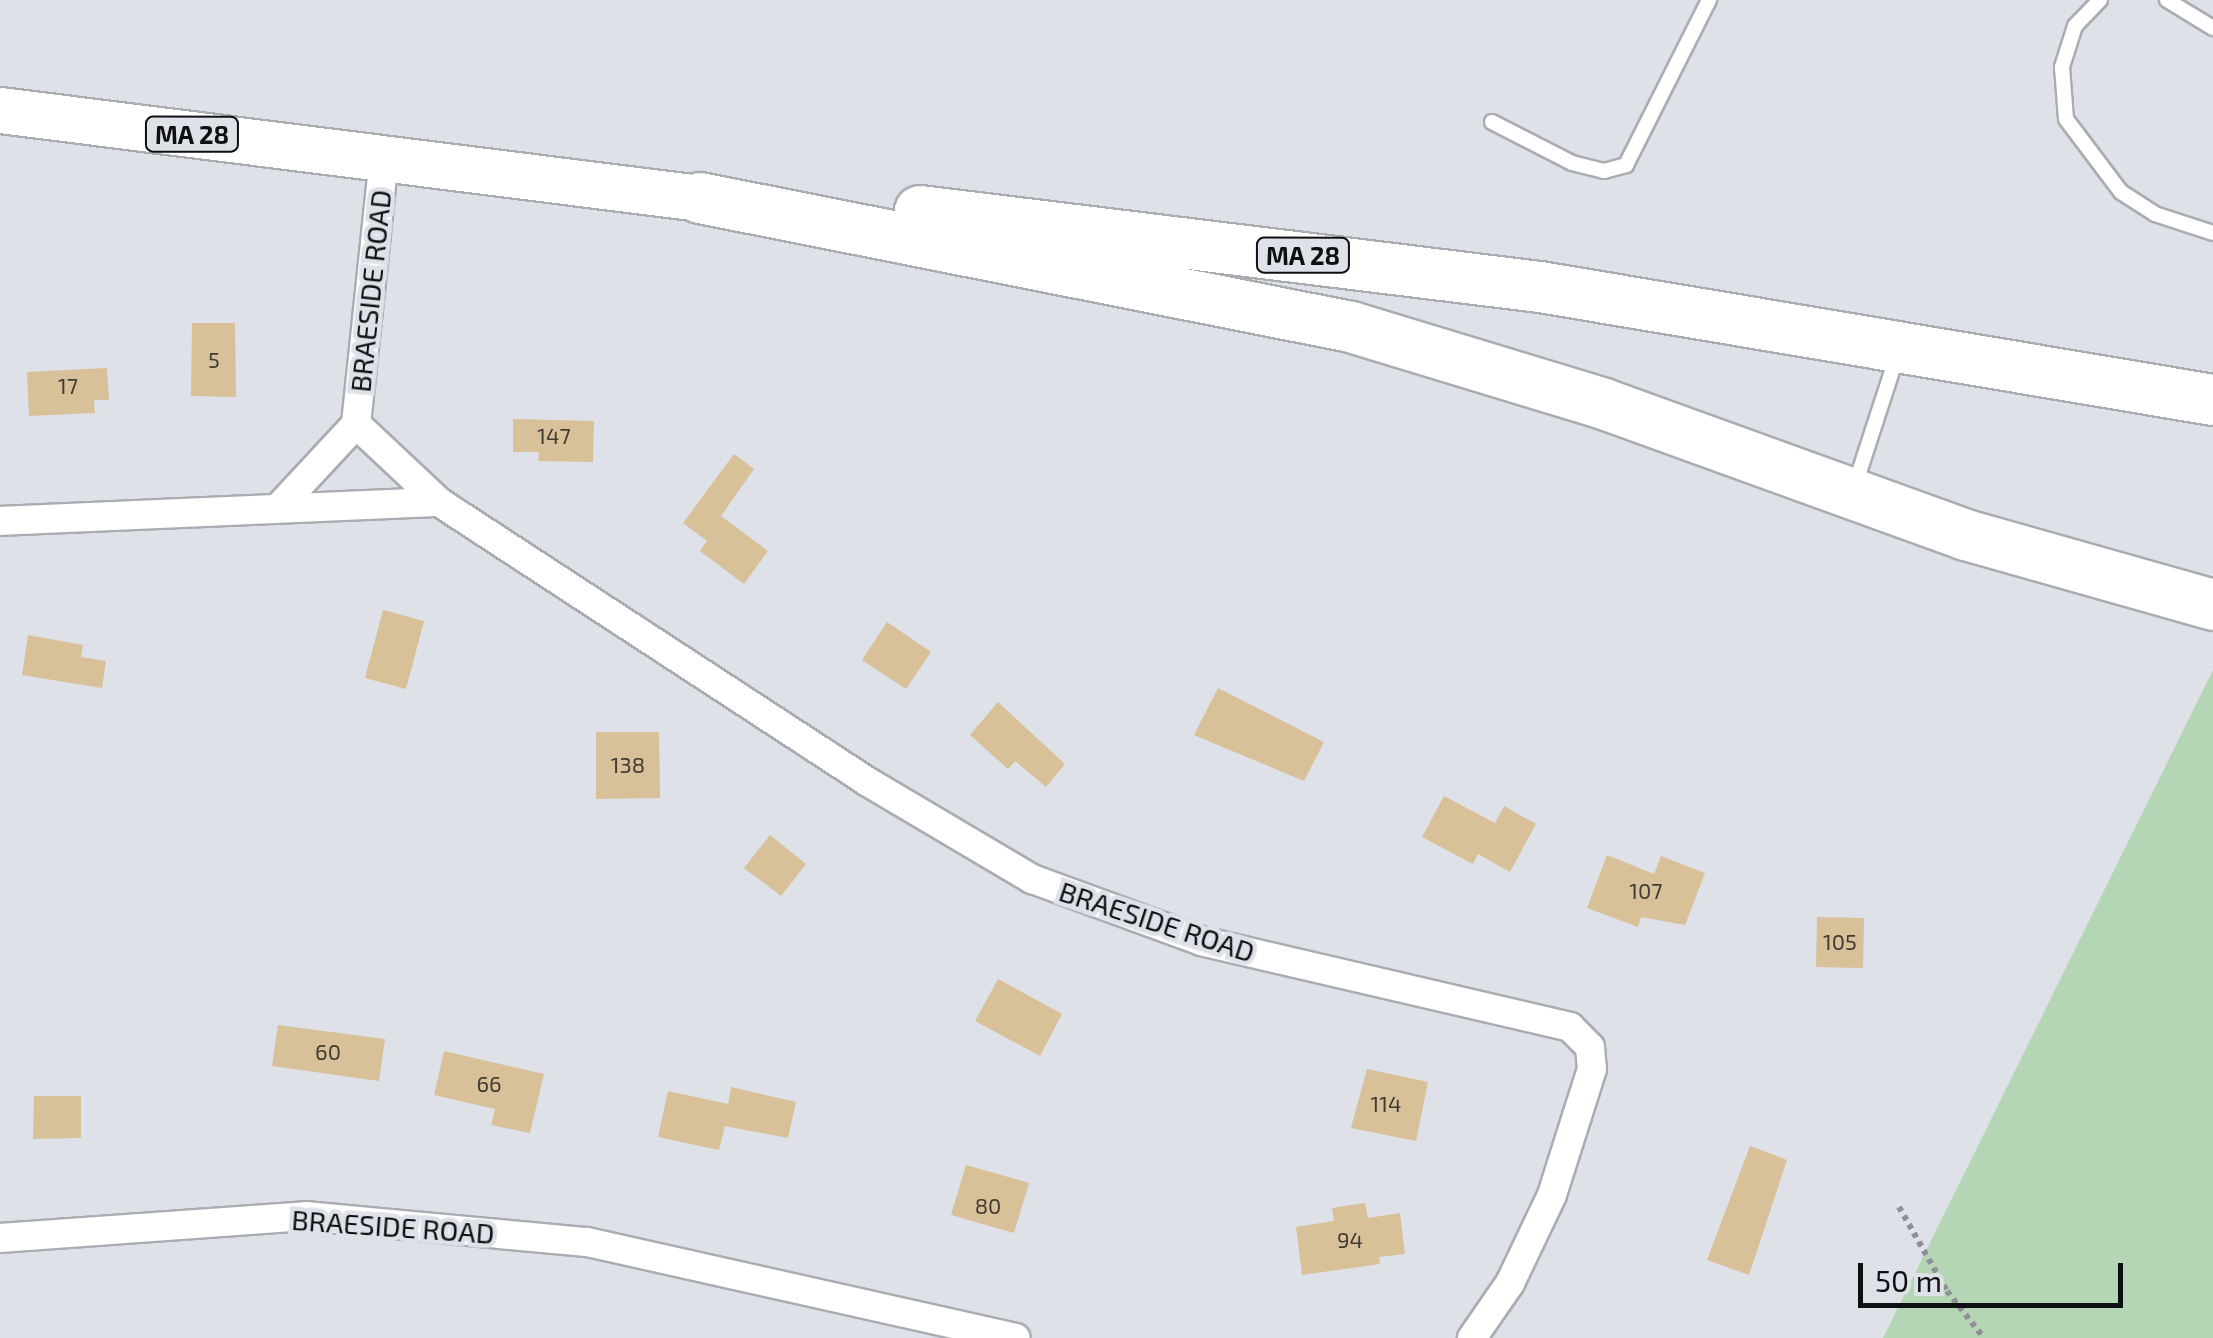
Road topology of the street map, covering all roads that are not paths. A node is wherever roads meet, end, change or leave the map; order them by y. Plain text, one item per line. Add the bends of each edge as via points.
1 (1709, 0) edge
2 (2100, 0) edge
3 (2167, 0) edge
4 (2213, 28) edge
5 (0, 110) edge
6 (1492, 122) dead end
7 (384, 159) junction
8 (700, 198) junction
9 (2213, 232) edge
10 (1902, 343) junction
11 (2213, 400) edge
12 (356, 424) junction
13 (1852, 494) junction
14 (439, 502) junction
15 (279, 507) junction
16 (0, 521) edge
17 (2213, 605) edge
18 (0, 1238) edge
19 (1015, 1338) edge
20 (1472, 1338) edge

1 - 6 lane via 1626,165 1604,171 1572,163
2 - 9 lane via 2076,26 2062,67 2066,119 2121,192 2155,214
3 - 4 lane
5 - 7 highway, MA 28
7 - 8 highway, MA 28
7 - 12 street, BRAESIDE ROAD
8 - 10 highway, MA 28 via 963,214 1288,253
8 - 13 highway, MA 28 via 1350,327 1604,404
10 - 11 highway, MA 28
10 - 13 lane
12 - 14 street, BRAESIDE ROAD
12 - 15 street, BRAESIDE ROAD
13 - 17 highway, MA 28 via 1966,535
14 - 15 street
14 - 20 street, BRAESIDE ROAD via 868,782 1032,879 1201,941 1570,1028 1590,1047 1592,1069 1578,1116 1535,1230
15 - 16 street
18 - 19 street, BRAESIDE ROAD via 305,1216 587,1242

